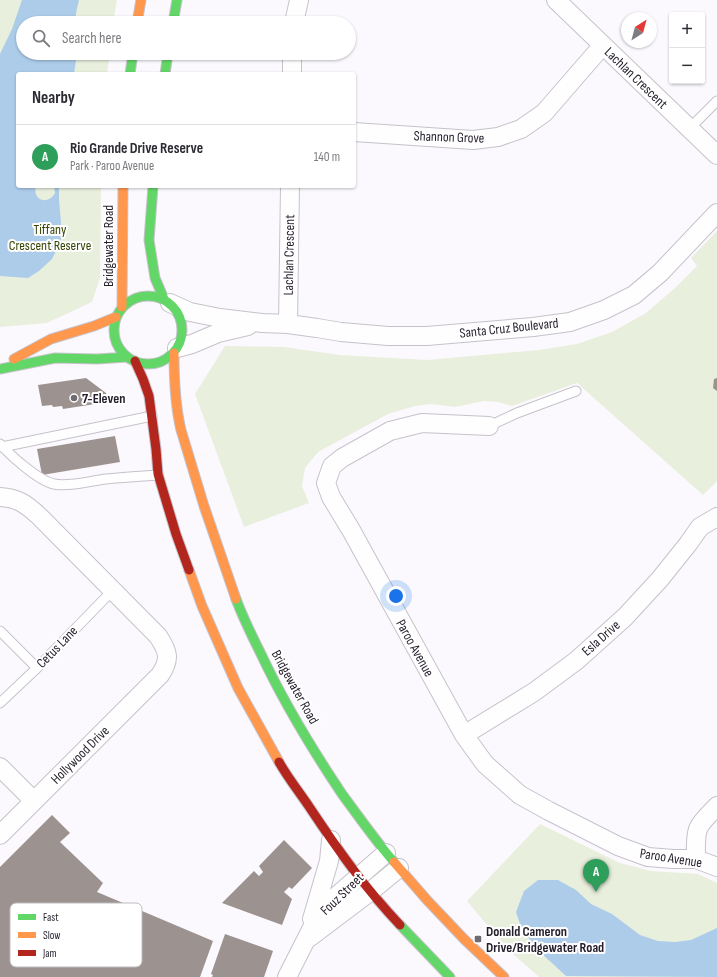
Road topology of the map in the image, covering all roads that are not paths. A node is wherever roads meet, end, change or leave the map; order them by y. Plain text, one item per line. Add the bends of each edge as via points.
1 (141, 0) edge
2 (177, 0) edge
3 (299, 0) edge
4 (556, 0) edge
5 (138, 16) edge
6 (174, 16) edge
7 (296, 16) edge
8 (603, 45) junction
9 (132, 60) edge
10 (167, 60) edge
11 (292, 60) edge
12 (130, 72) edge
13 (165, 72) edge
14 (292, 72) edge
15 (717, 101) edge
16 (690, 129) junction
17 (356, 132) edge
18 (717, 155) edge
19 (123, 188) edge
20 (153, 188) edge
21 (290, 188) edge
22 (717, 213) edge
23 (167, 301) junction
24 (122, 307) junction
25 (116, 317) junction
26 (262, 324) junction
27 (288, 324) junction
28 (175, 350) junction
29 (131, 359) junction
30 (0, 367) edge
31 (576, 391) dead end
32 (152, 416) junction
33 (489, 426) joint
34 (1, 445) edge
35 (158, 474) junction
36 (0, 497) edge
37 (717, 517) edge
38 (113, 590) junction
39 (0, 632) edge
40 (37, 668) junction
41 (0, 704) edge
42 (464, 735) junction
43 (0, 766) edge
44 (34, 801) junction
45 (717, 806) edge
46 (0, 835) edge
47 (331, 840) junction
48 (386, 853) junction
49 (696, 859) junction
50 (717, 867) edge
51 (399, 868) junction
52 (358, 877) junction
53 (371, 891) junction
54 (305, 941) junction
55 (287, 977) edge
56 (450, 977) edge
57 (504, 977) edge

1 - 5 street
2 - 6 street
3 - 7 street
4 - 8 street, Lachlan Crescent
8 - 16 street, Lachlan Crescent
8 - 17 street, Shannon Grove via 544,113 521,129 498,137 473,140
9 - 12 street
10 - 13 street
11 - 14 street
15 - 16 lane
16 - 18 street, Lachlan Crescent
19 - 24 street, Bridgewater Road
20 - 23 street via 149,240 155,278
21 - 27 street, Lachlan Crescent
22 - 27 street, Santa Cruz Boulevard via 660,273 634,295 604,310 570,322 427,336 341,332
23 - 24 street via 153,295 142,296
23 - 26 street, Santa Cruz Boulevard via 190,312
23 - 28 street via 178,312 182,324 182,336
24 - 25 street
25 - 29 street via 113,328 115,339 120,349
25 - 30 street via 52,339
26 - 27 street, Santa Cruz Boulevard
26 - 28 street, Santa Cruz Boulevard via 218,332
28 - 29 street via 156,363 145,364
28 - 48 street, Bridgewater Road via 174,387 184,440 200,495 248,627 290,710 330,776
29 - 30 street via 55,358
29 - 32 street via 143,378
31 - 33 lane, Paroo Avenue via 517,412
32 - 34 lane
32 - 35 street
33 - 42 street, Paroo Avenue via 422,423 390,431 332,466 326,483 331,497
34 - 35 lane via 40,478 54,484
35 - 47 street via 202,606 238,688 281,765
36 - 38 street via 8,497 28,505
37 - 42 street, Esla Drive via 700,527 660,579 625,617 576,661 534,692
38 - 40 lane, Cetus Lane
38 - 44 street, Hollywood Drive via 158,636 167,651 165,666
39 - 40 lane
40 - 41 lane, Cetus Lane
42 - 49 street, Paroo Avenue via 485,764 520,795 549,811 618,846 648,857
43 - 44 street
44 - 46 street, Hollywood Drive
45 - 49 street via 698,830
47 - 52 street
47 - 54 street, Fouz Street via 327,871
48 - 51 street, Bridgewater Road
48 - 52 street, Fouz Street
49 - 50 street, Paroo Avenue
51 - 53 street, Fouz Street
51 - 57 street, Bridgewater Road via 440,915
52 - 53 street
52 - 54 street, Fouz Street via 333,898 318,916
53 - 54 street, Fouz Street
53 - 56 street
54 - 55 street, Fouz Street

